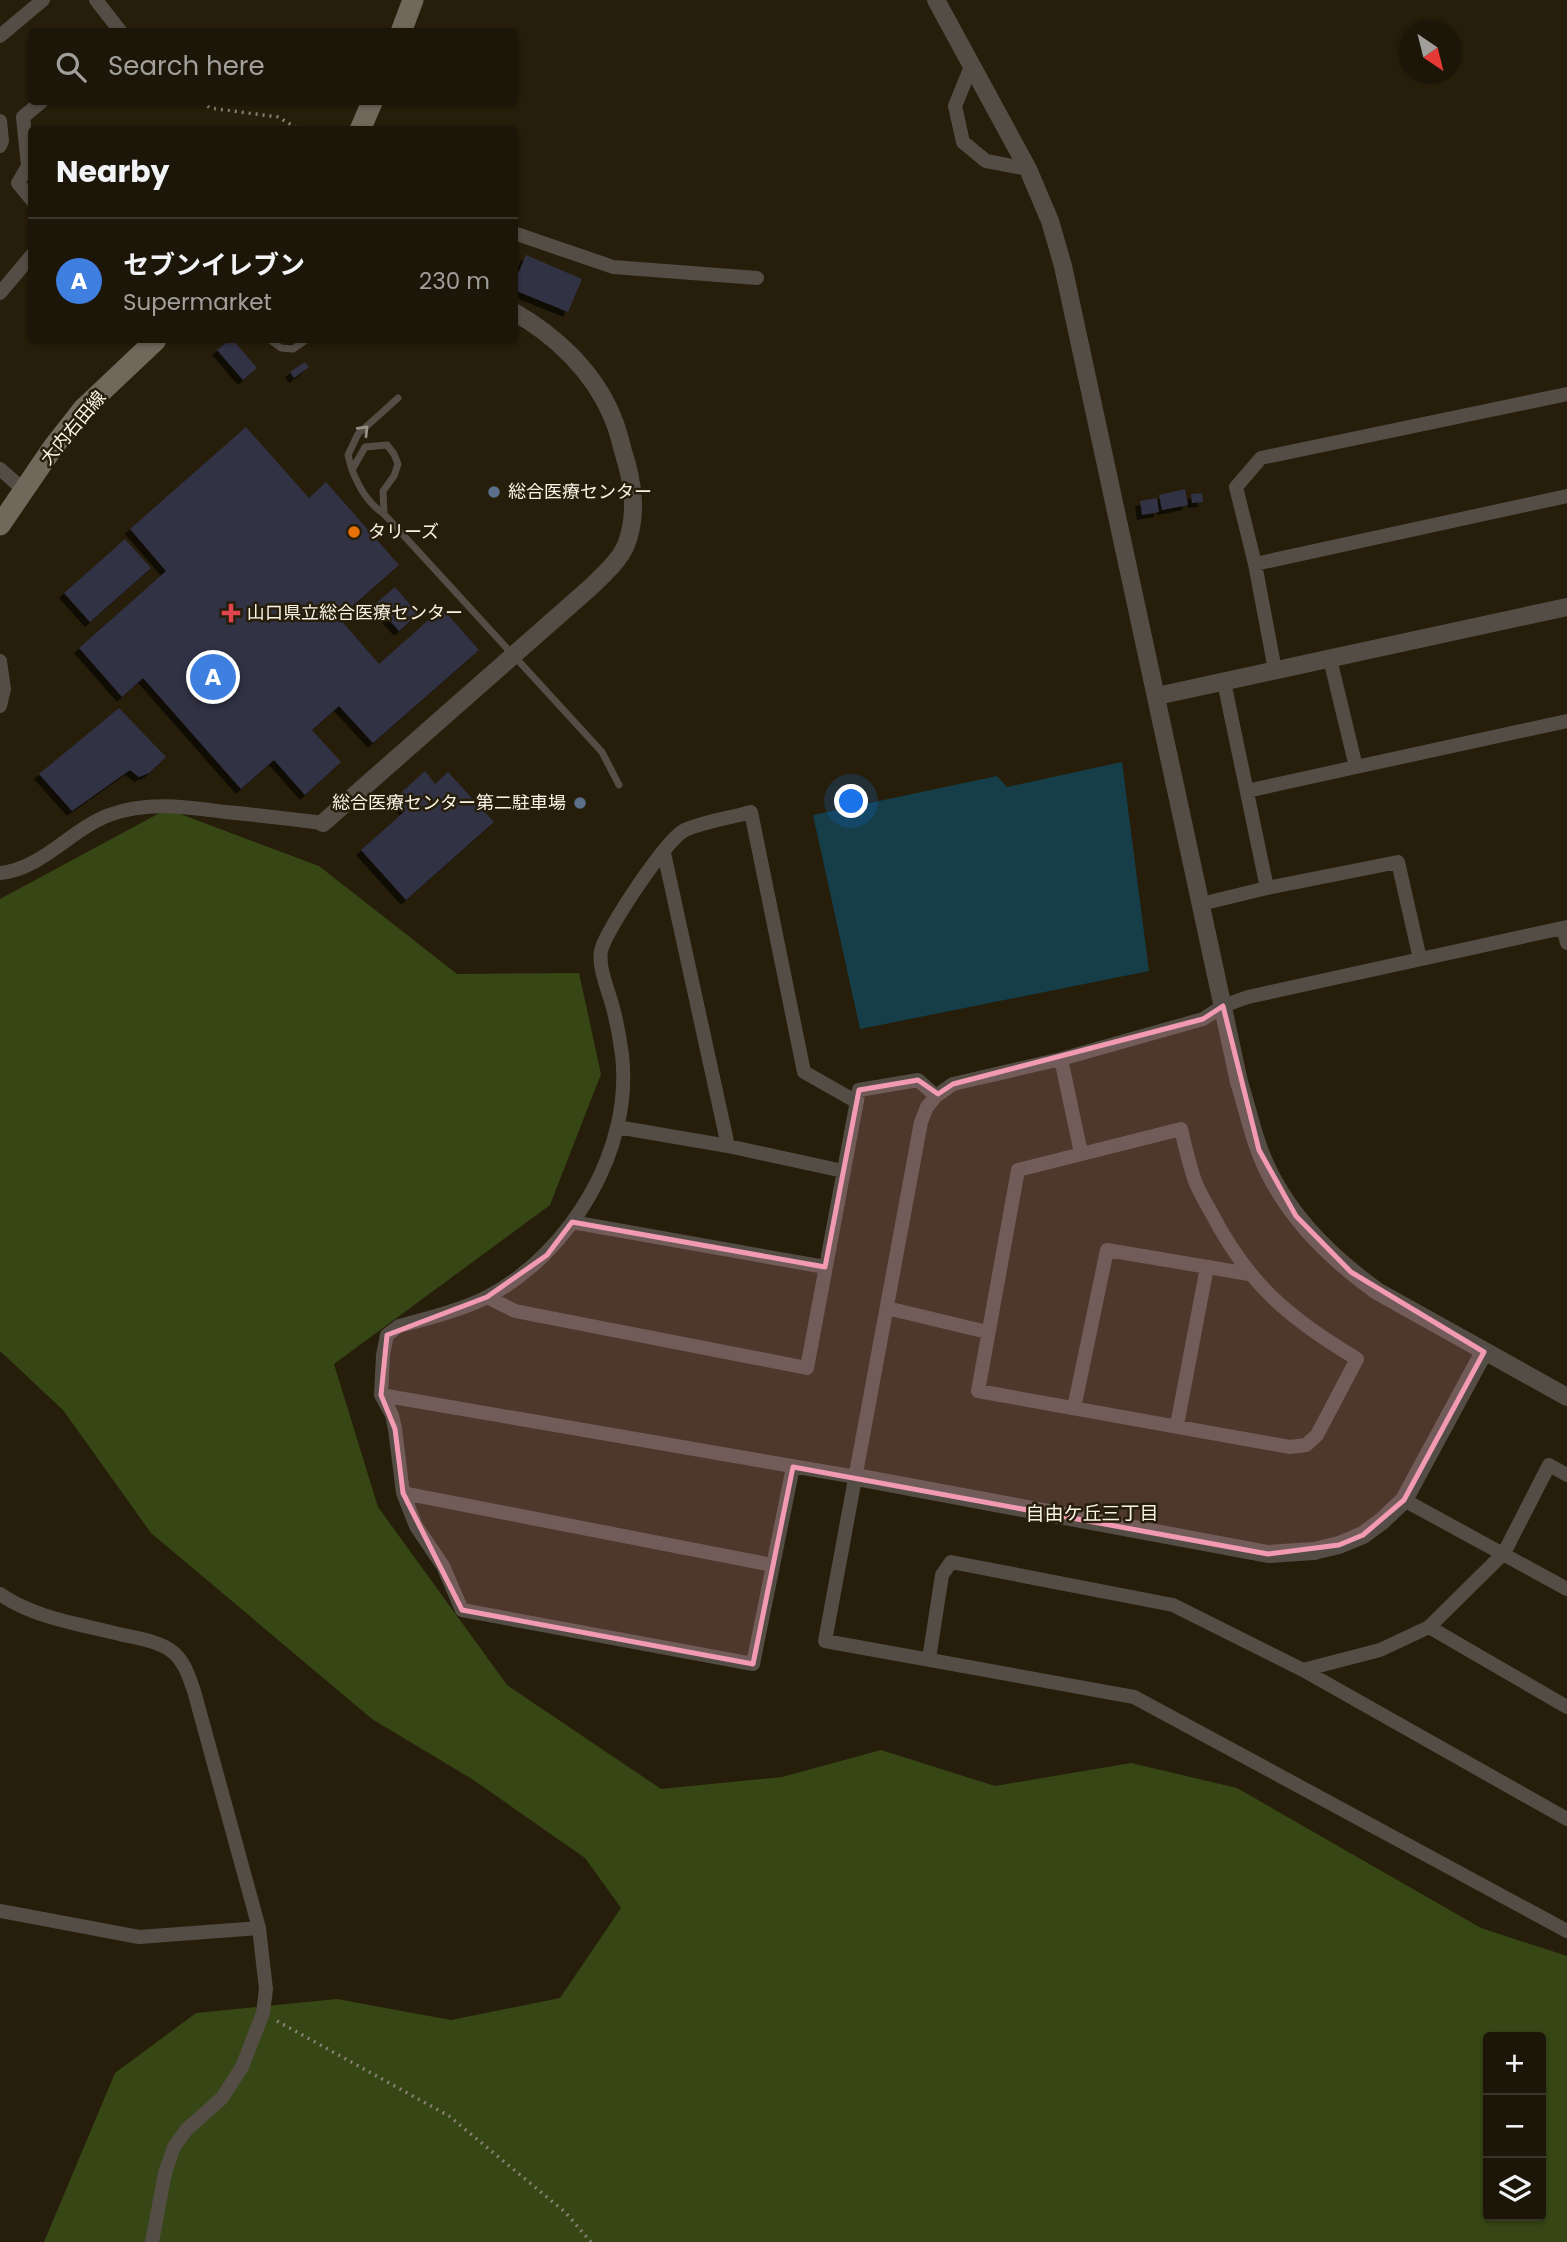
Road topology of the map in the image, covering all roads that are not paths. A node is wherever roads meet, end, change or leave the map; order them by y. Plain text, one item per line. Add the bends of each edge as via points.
1 (43, 0) edge
2 (96, 0) edge
3 (413, 0) edge
4 (936, 0) edge
5 (118, 28) edge
6 (402, 28) edge
7 (0, 36) edge
8 (972, 64) junction
9 (37, 105) edge
10 (371, 105) edge
11 (0, 121) edge
12 (362, 126) edge
13 (0, 146) edge
14 (28, 166) edge
15 (28, 166) edge
16 (1028, 169) junction
17 (28, 195) edge
18 (518, 234) edge
19 (28, 260) edge
20 (757, 278) dead end
21 (0, 293) edge
22 (518, 315) edge
23 (153, 343) edge
24 (274, 343) edge
25 (302, 343) edge
26 (1567, 394) edge
27 (398, 398) dead end
28 (0, 469) edge
29 (352, 470) junction
30 (24, 490) junction
31 (1567, 496) edge
32 (384, 514) junction
33 (0, 525) edge
34 (1255, 564) junction
35 (1567, 607) edge
36 (514, 655) junction
37 (1330, 659) junction
38 (0, 662) edge
39 (1275, 670) junction
40 (1224, 682) junction
41 (1157, 696) junction
42 (0, 706) edge
43 (1567, 721) edge
44 (1356, 767) junction
45 (619, 785) dead end
46 (1247, 791) junction
47 (323, 823) joint
48 (664, 853) junction
49 (0, 873) edge
50 (1267, 888) junction
51 (1201, 904) junction
52 (1565, 928) edge
53 (1567, 943) edge
54 (1420, 958) junction
55 (1223, 1006) junction
56 (1061, 1059) junction
57 (936, 1096) junction
58 (857, 1101) junction
59 (617, 1126) junction
60 (728, 1146) junction
61 (1081, 1153) junction
62 (844, 1171) junction
63 (572, 1222) junction
64 (825, 1267) junction
65 (1207, 1268) junction
66 (1249, 1275) junction
67 (487, 1297) junction
68 (887, 1308) junction
69 (987, 1332) junction
70 (1484, 1352) junction
71 (380, 1395) junction
72 (1567, 1397) edge
73 (1074, 1409) junction
74 (1177, 1425) junction
75 (793, 1466) junction
76 (1567, 1475) edge
77 (856, 1476) junction
78 (403, 1493) junction
79 (1404, 1500) junction
80 (1504, 1553) junction
81 (772, 1564) junction
82 (1567, 1589) edge
83 (0, 1594) edge
84 (1429, 1627) junction
85 (929, 1659) junction
86 (1303, 1670) junction
87 (1567, 1707) edge
88 (1567, 1819) edge
89 (0, 1911) edge
90 (260, 1928) junction
91 (1567, 1931) edge
92 (152, 2242) edge

1 - 7 street
2 - 5 street
3 - 6 main road
4 - 8 street
8 - 16 street
8 - 16 street via 955,106 963,142 986,161
9 - 14 street via 23,117
10 - 12 main road
11 - 13 street
15 - 17 street via 18,183
16 - 41 street via 1063,267
18 - 20 street via 612,267
19 - 21 street
22 - 36 street via 546,333 596,387 611,414 634,494 632,524 625,547 613,564
23 - 30 main road, 大内右田線 via 83,409
24 - 25 lane via 293,349
26 - 34 street via 1261,458 1236,487
29 -> 27 lane via 348,455 358,434
28 - 30 street
29 - 32 lane via 370,505
29 - 32 lane via 365,447 387,445 394,454 398,464 383,491
30 - 33 main road, 大内右田線
31 - 34 street
32 - 36 lane
34 - 39 street
35 - 37 street
36 - 45 lane via 602,752
36 - 47 street
37 - 39 street
37 - 44 street
38 - 42 street via 4,689
39 - 40 street
40 - 41 street
40 - 46 street
41 - 51 street
43 - 44 street
44 - 46 street
46 - 50 street
47 - 49 street via 161,805 129,809 82,829 18,870
48 - 58 street via 682,831 751,813 804,1072
48 - 59 street via 622,909 601,952 622,1055
48 - 60 street
50 - 51 street
50 - 54 street via 1398,862
51 - 55 street
52 - 53 street
52 - 54 street
54 - 55 street
55 - 56 street via 1203,1020
55 - 70 street via 1259,1150 1296,1216 1350,1272
56 - 57 street via 953,1084
56 - 61 street
57 - 58 street via 918,1080 859,1090
57 - 68 street via 921,1122
58 - 62 street
59 - 60 street
59 - 63 street via 596,1184
60 - 62 street
61 - 66 street via 1181,1129 1195,1182
61 - 69 street via 1018,1170
62 - 64 street
63 - 64 street
63 - 67 street via 547,1255
64 - 67 street via 807,1368 515,1311
65 - 66 street
65 - 73 street via 1107,1250
65 - 74 street
66 - 74 street via 1316,1335 1357,1359 1317,1435 1306,1445 1290,1447
67 - 71 street via 399,1326 387,1335
68 - 69 street
68 - 77 street
69 - 73 street via 978,1391
70 - 72 street
70 - 79 street
71 - 75 street
71 - 78 street via 396,1429
73 - 74 street
75 - 77 street
75 - 81 street
76 - 80 street via 1549,1465
77 - 79 street via 1268,1554 1339,1545 1363,1535
77 - 85 street via 825,1641
78 - 81 street
78 - 81 street via 462,1610 753,1664
79 - 80 street
80 - 82 street
80 - 84 street
83 - 90 street via 36,1614 172,1650 184,1664
84 - 86 street via 1380,1650
84 - 87 street
85 - 86 street via 942,1575 951,1562 1173,1605
85 - 91 street via 1134,1697
86 - 88 street
89 - 90 street via 139,1937
90 - 92 street via 266,1989 263,2013 242,2067 222,2098 173,2147

